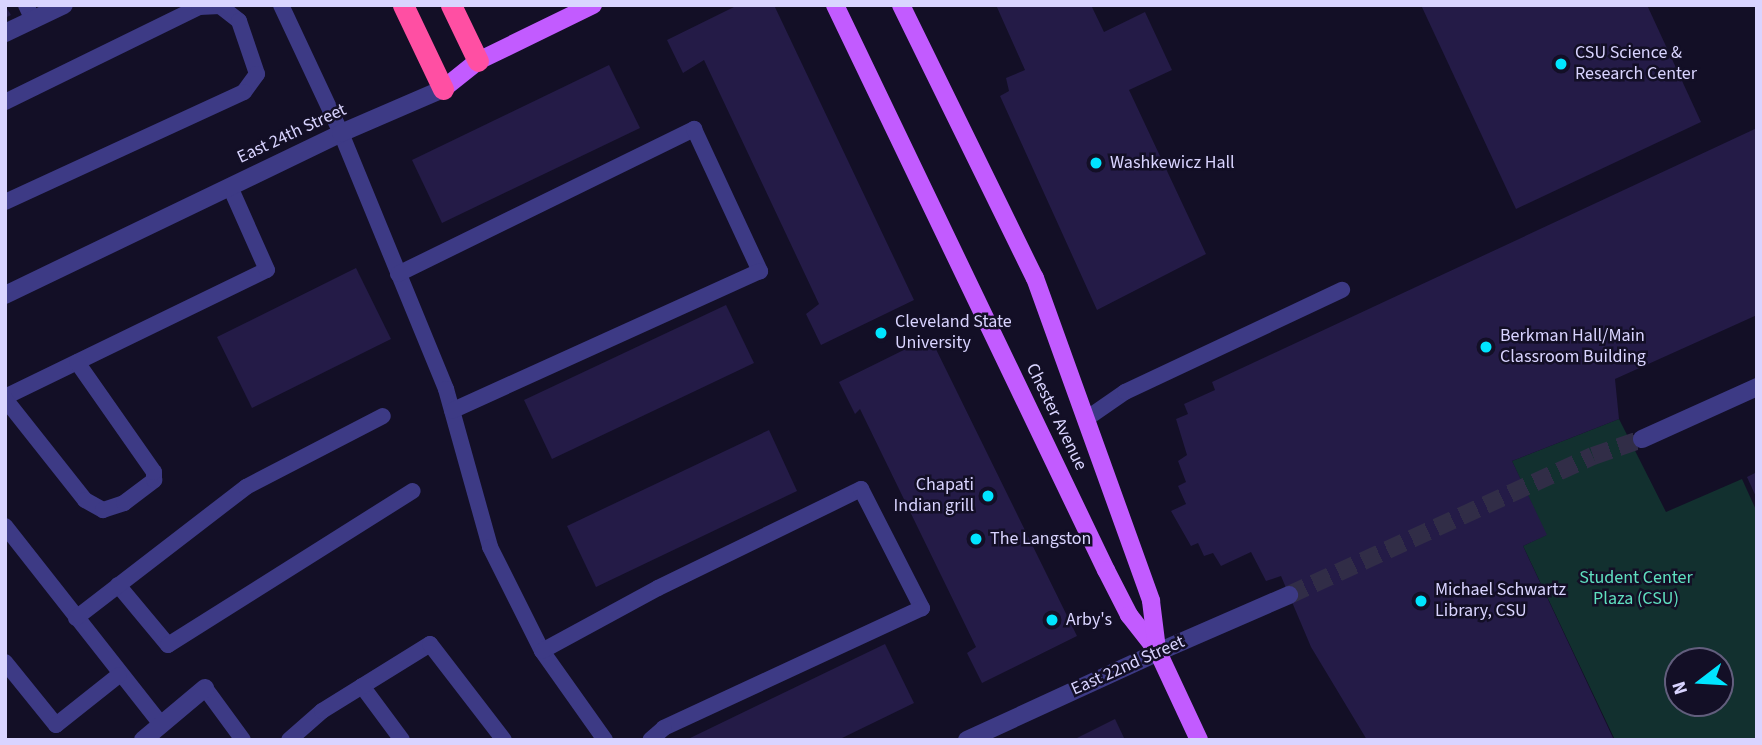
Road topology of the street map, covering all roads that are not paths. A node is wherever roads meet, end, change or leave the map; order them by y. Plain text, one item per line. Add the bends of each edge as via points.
1 (52, 5) edge
2 (64, 5) edge
3 (281, 5) edge
4 (403, 5) edge
5 (451, 5) edge
6 (593, 5) edge
7 (835, 5) edge
8 (901, 5) edge
9 (30, 14) edge
10 (5, 31) edge
11 (478, 61) junction
12 (443, 89) junction
13 (5, 102) edge
14 (341, 133) junction
15 (230, 187) junction
16 (5, 202) edge
17 (398, 274) junction
18 (1342, 290) dead end
19 (5, 295) edge
20 (76, 362) junction
21 (1757, 387) edge
22 (5, 398) edge
23 (452, 411) junction
24 (383, 416) dead end
25 (1086, 419) junction
26 (1642, 439) tunnel mouth
27 (413, 491) dead end
28 (5, 526) edge
29 (118, 585) junction
30 (1289, 595) tunnel mouth
31 (76, 618) junction
32 (542, 651) junction
33 (1158, 652) junction
34 (5, 662) edge
35 (119, 675) junction
36 (362, 686) junction
37 (205, 688) joint
38 (162, 724) junction
39 (292, 739) edge
40 (143, 740) edge
41 (243, 740) edge
42 (402, 740) edge
43 (504, 740) edge
44 (605, 740) edge
45 (650, 740) edge
46 (967, 740) edge
47 (1199, 740) edge

1 - 9 lane
2 - 9 street
3 - 14 lane
4 - 12 highway
5 - 11 highway
6 - 11 main road, East 24th Street
7 - 33 main road, Chester Avenue via 1106,570 1129,615
8 - 25 main road, Chester Avenue via 1035,278
9 - 10 street
11 - 12 main road, East 24th Street
12 - 14 street, East 24th Street
13 - 16 lane via 199,7 220,6 239,21 257,74 244,92
14 - 15 street, East 24th Street
14 - 17 lane
15 - 19 street, East 24th Street
15 - 20 lane via 267,270
17 - 23 lane
17 - 23 lane via 694,129 760,271
18 - 25 lane via 1125,392
20 - 22 lane
20 - 22 lane via 154,472 154,480 124,503 103,510 85,500
21 - 26 street
23 - 32 lane via 490,547
24 - 29 lane via 246,487
25 - 33 main road, Chester Avenue via 1151,601
27 - 29 lane via 168,645
28 - 31 lane
29 - 31 lane
30 - 33 street, East 22nd Street
31 - 35 lane
32 - 44 lane
32 - 45 lane via 658,588 861,489 922,608 664,728
33 - 46 street, East 22nd Street
33 - 47 main road, Chester Avenue
34 - 35 lane via 56,726
35 - 38 lane
36 - 39 lane via 322,711
36 - 42 lane
36 - 43 lane via 430,644
37 - 38 street
37 - 41 lane
38 - 40 street

